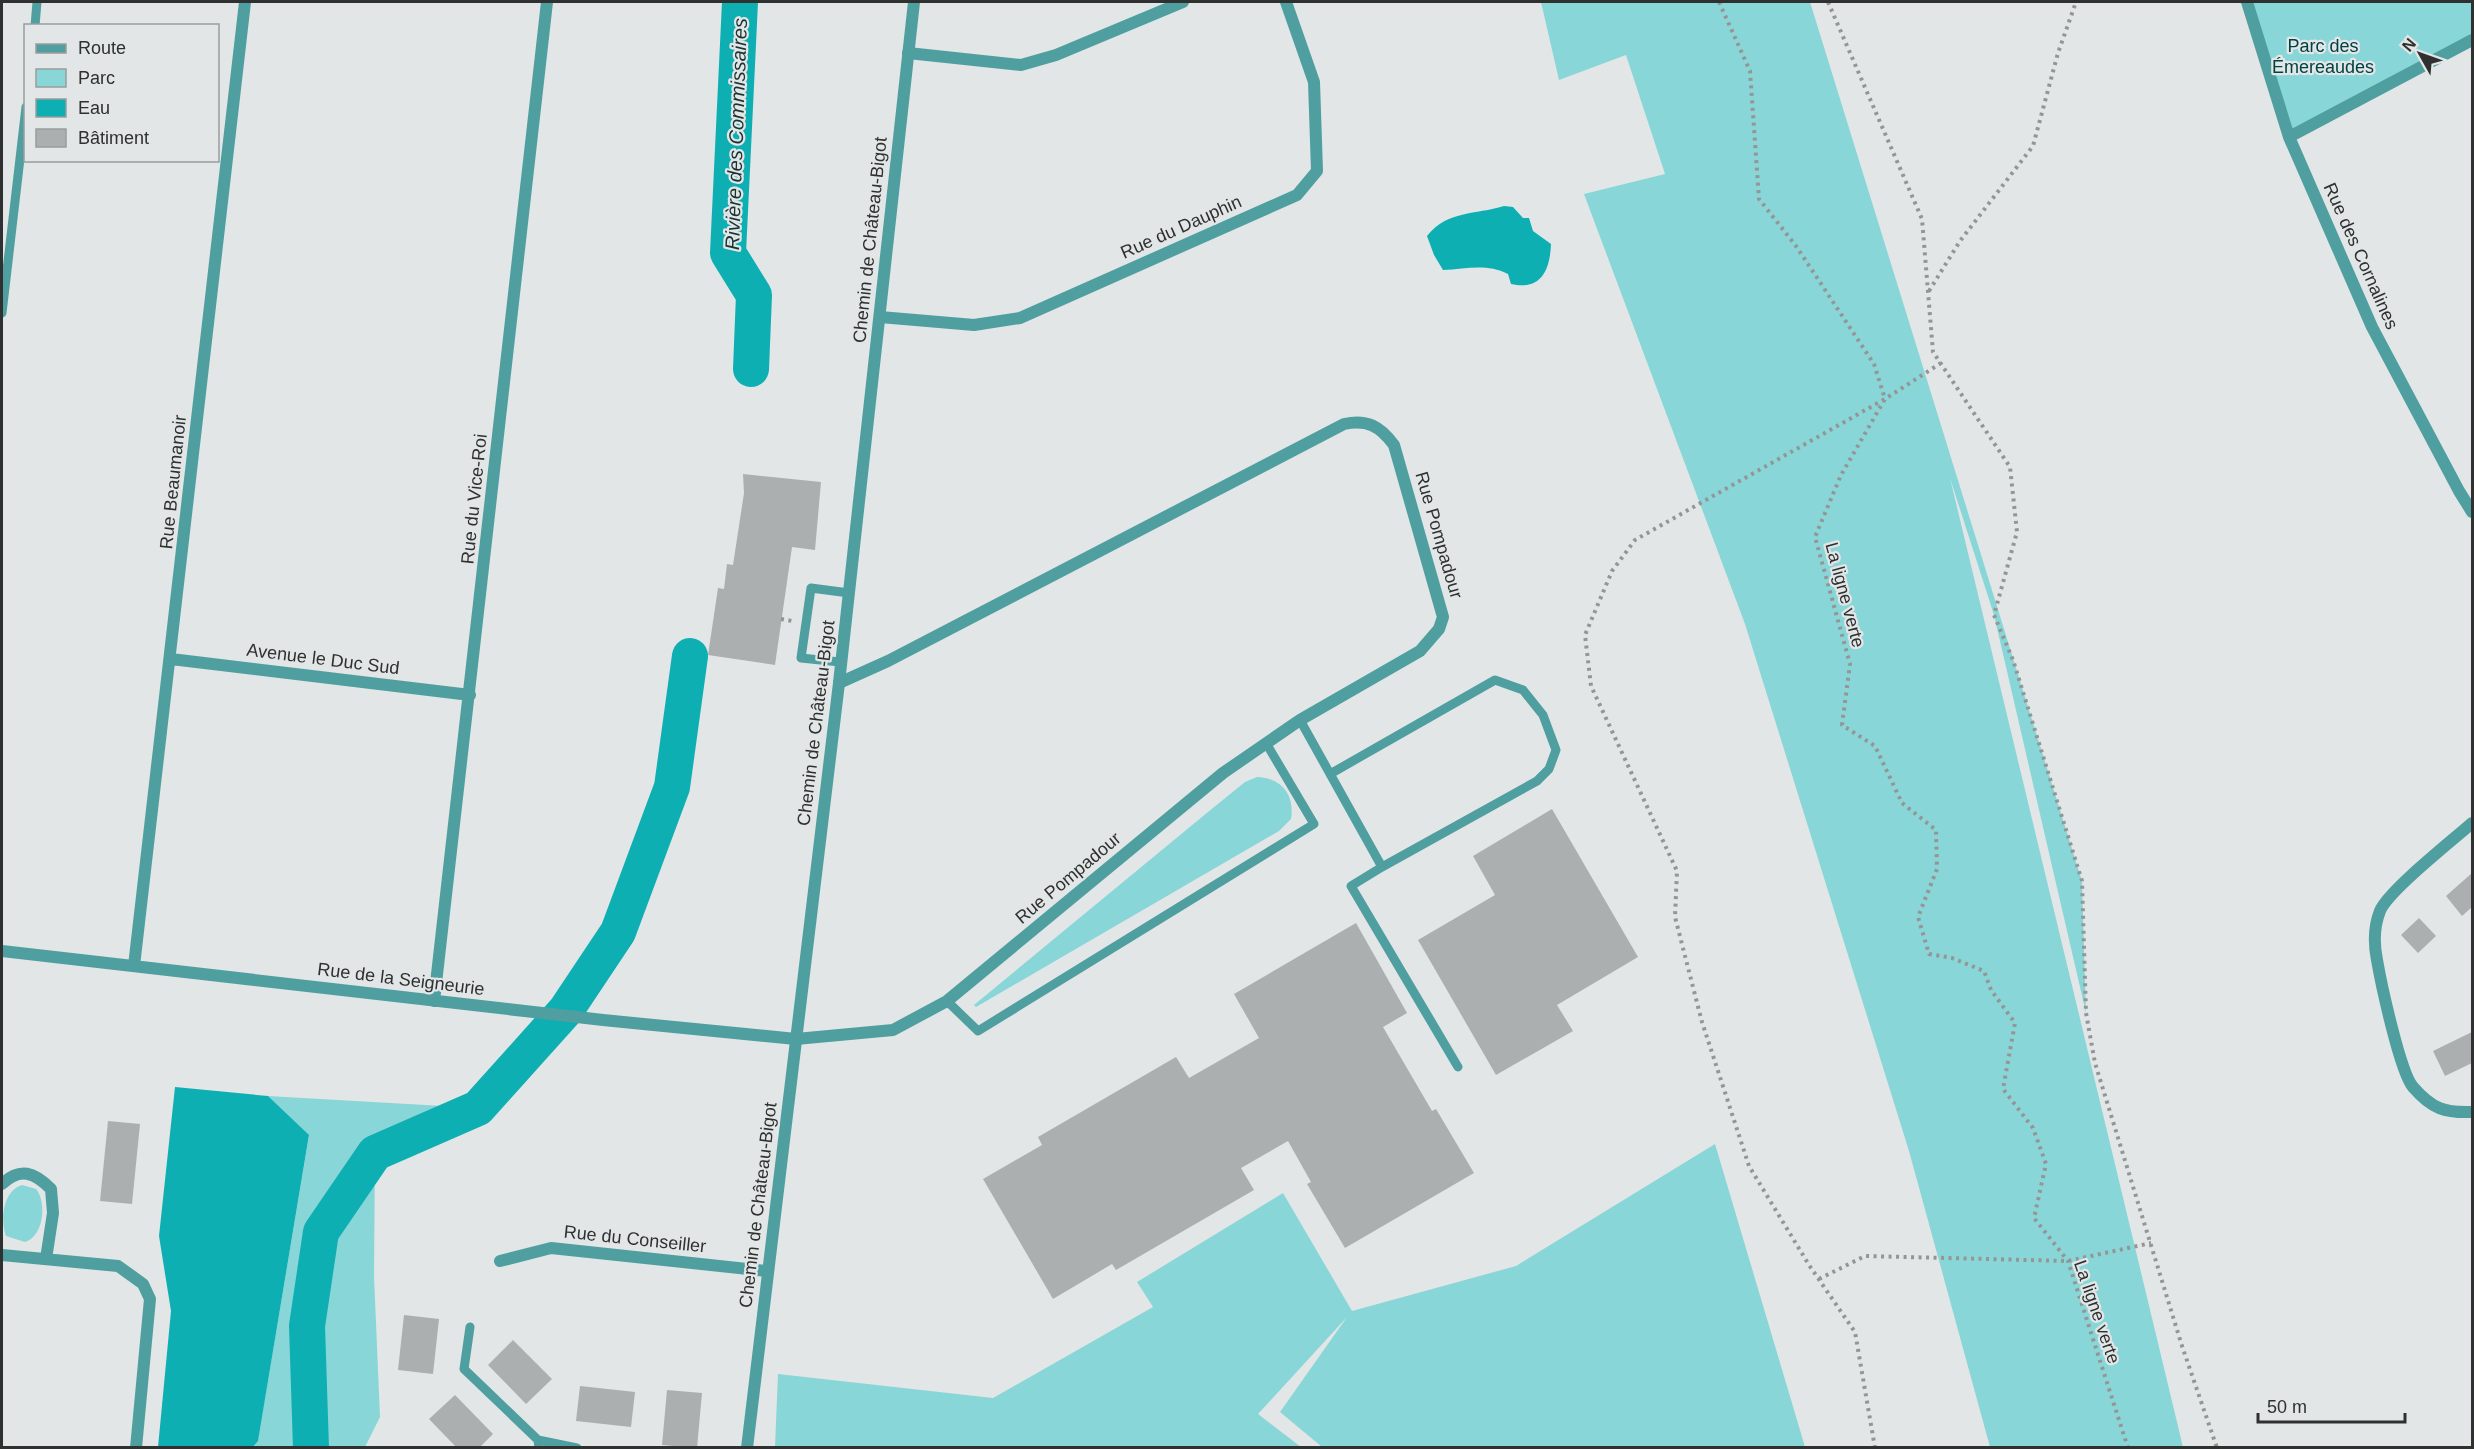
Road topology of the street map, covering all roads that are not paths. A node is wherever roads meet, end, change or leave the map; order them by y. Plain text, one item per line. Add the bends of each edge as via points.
1 (37, 2) edge
2 (245, 2) edge
3 (547, 2) edge
4 (914, 2) edge
5 (1183, 2) edge
6 (1286, 2) edge
7 (2247, 2) edge
8 (35, 24) edge
9 (2472, 40) edge
10 (908, 53) junction
11 (24, 124) edge
12 (2289, 137) junction
13 (2, 313) edge
14 (879, 317) junction
15 (2472, 512) edge
16 (849, 593) junction
17 (171, 659) junction
18 (840, 662) junction
19 (840, 683) junction
20 (470, 695) junction
21 (1300, 720) junction
22 (1266, 743) junction
23 (1330, 774) junction
24 (2472, 823) edge
25 (1382, 867) junction
26 (2, 951) edge
27 (134, 966) junction
28 (434, 1001) junction
29 (948, 1001) junction
30 (796, 1039) junction
31 (1458, 1066) dead end
32 (2472, 1112) edge
33 (2, 1184) edge
34 (2, 1255) edge
35 (46, 1259) junction
36 (500, 1261) dead end
37 (767, 1271) junction
38 (470, 1327) dead end
39 (539, 1444) edge
40 (136, 1448) edge
41 (577, 1448) edge
42 (747, 1448) edge

1 - 8 lane
2 - 17 street, Rue Beaumanoir
3 - 20 street, Rue du Vice-Roi
4 - 10 street, Chemin de Château-Bigot
5 - 10 street via 1056,55 1021,65
6 - 14 street, Rue du Dauphin via 1314,82 1317,171 1297,195 1020,318 974,325
7 - 12 street, Rue des Cornalines
9 - 12 street
10 - 14 street, Chemin de Château-Bigot
11 - 13 lane
12 - 15 street, Rue des Cornalines via 2372,327
14 - 16 street, Chemin de Château-Bigot
16 - 18 street, Chemin de Château-Bigot
16 - 18 lane via 811,588 801,658
17 - 20 street, Avenue le Duc Sud
17 - 27 street, Rue Beaumanoir
18 - 19 street, Chemin de Château-Bigot
19 - 21 street, Rue Pompadour via 1344,424 1359,421 1384,431 1394,445 1443,617 1439,629 1420,651
19 - 30 street, Chemin de Château-Bigot
20 - 28 street, Rue du Vice-Roi
21 - 22 street, Rue Pompadour
21 - 23 lane
22 - 29 street, Rue Pompadour via 1223,772
22 - 29 lane via 1314,824 978,1031
23 - 25 lane
23 - 25 lane via 1495,680 1523,690 1543,715 1556,750 1549,769 1537,781
24 - 32 street via 2395,892 2381,909 2375,932 2376,959 2411,1085 2428,1102 2449,1113
25 - 31 lane via 1351,886
26 - 27 street, Rue de la Seigneurie
27 - 28 street, Rue de la Seigneurie
28 - 30 street, Rue de la Seigneurie
29 - 30 street, Rue Pompadour via 893,1030
30 - 37 street, Chemin de Château-Bigot
33 - 35 street via 13,1174 30,1174 51,1189 53,1213
34 - 35 street
35 - 40 street via 118,1266 143,1284 150,1299
36 - 37 street, Rue du Conseiller via 551,1248
37 - 42 street, Chemin de Château-Bigot
38 - 39 lane via 464,1370
39 - 41 lane

